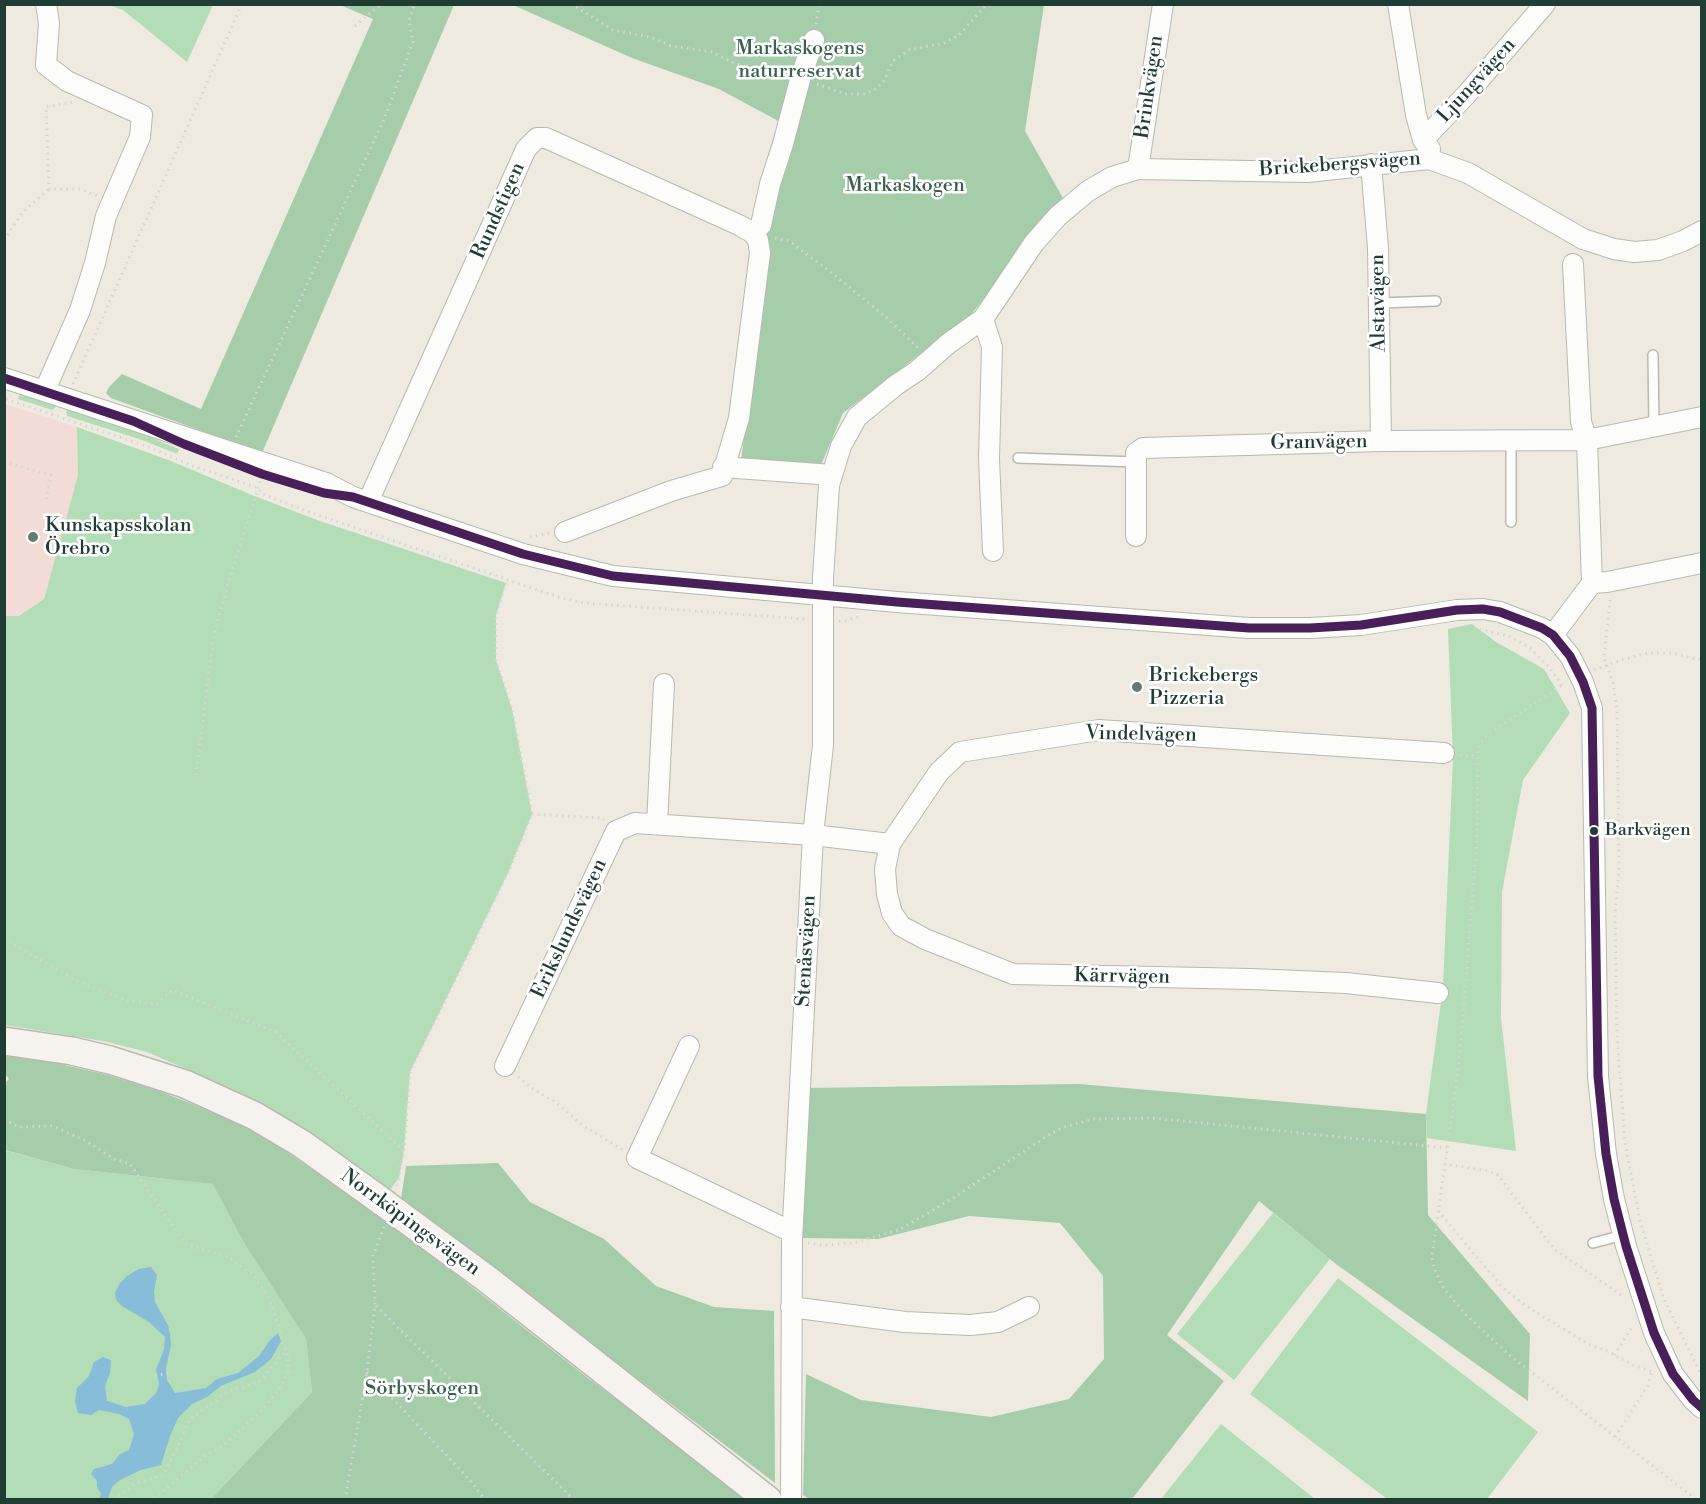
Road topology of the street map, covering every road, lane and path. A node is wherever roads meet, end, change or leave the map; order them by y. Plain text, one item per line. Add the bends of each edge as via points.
1 (46, 4) edge
2 (242, 4) edge
3 (381, 4) edge
4 (415, 4) edge
5 (571, 4) edge
6 (987, 4) edge
7 (1162, 4) edge
8 (1398, 4) edge
9 (1545, 4) edge
10 (355, 26) dead end
11 (814, 40) dead end
12 (800, 79) junction
13 (104, 97) junction
14 (1424, 140) junction
15 (1429, 159) junction
16 (1371, 164) junction
17 (1138, 169) junction
18 (49, 189) junction
19 (112, 201) junction
20 (1701, 231) edge
21 (753, 233) junction
22 (4, 240) edge
23 (1574, 264) dead end
24 (1436, 301) dead end
25 (1379, 303) junction
26 (983, 319) junction
27 (1653, 355) dead end
28 (931, 360) junction
29 (4, 378) edge
30 (76, 378) dead end
31 (45, 390) junction
32 (1701, 417) edge
33 (1654, 427) junction
34 (1587, 440) junction
35 (1381, 441) junction
36 (1511, 441) junction
37 (232, 446) dead end
38 (1018, 458) dead end
39 (4, 462) edge
40 (1136, 462) junction
41 (723, 467) junction
42 (832, 475) junction
43 (261, 479) dead end
44 (46, 500) dead end
45 (361, 500) junction
46 (1511, 522) dead end
47 (566, 532) joint
48 (1136, 536) dead end
49 (524, 538) dead end
50 (993, 552) dead end
51 (1701, 563) edge
52 (507, 580) dead end
53 (1600, 583) junction
54 (823, 595) junction
55 (1469, 627) dead end
56 (1553, 635) junction
57 (1701, 660) edge
58 (1606, 665) junction
59 (1580, 676) junction
60 (664, 684) dead end
61 (1562, 685) junction
62 (1444, 753) dead end
63 (196, 775) dead end
64 (532, 814) junction
65 (657, 824) junction
66 (616, 831) junction
67 (813, 835) junction
68 (890, 844) junction
69 (4, 939) edge
70 (1438, 993) dead end
71 (4, 1041) edge
72 (689, 1046) dead end
73 (505, 1066) joint
74 (4, 1120) edge
75 (1447, 1148) junction
76 (404, 1151) junction
77 (637, 1158) junction
78 (1444, 1164) junction
79 (399, 1178) dead end
80 (1438, 1212) junction
81 (388, 1215) junction
82 (1623, 1235) junction
83 (792, 1237) junction
84 (1593, 1243) dead end
85 (1632, 1302) dead end
86 (375, 1305) junction
87 (791, 1306) junction
88 (1029, 1307) dead end
89 (1638, 1318) dead end
90 (286, 1351) junction
91 (1614, 1355) junction
92 (1659, 1365) junction
93 (368, 1372) junction
94 (168, 1373) dead end
95 (154, 1376) dead end
96 (1701, 1376) edge
97 (1699, 1399) edge
98 (1615, 1437) junction
99 (114, 1500) edge
100 (152, 1500) edge
101 (345, 1500) edge
102 (485, 1500) edge
103 (574, 1500) edge
104 (768, 1500) edge
105 (791, 1500) edge
106 (1697, 1500) edge

1 - 13 street via 46,65 68,81
2 - 30 path
3 - 10 path
4 - 37 path via 409,20 413,42 385,117
5 - 12 path via 613,30 650,37 671,46 712,52 736,64
6 - 12 path via 959,35 944,43 909,50 894,61 884,81 866,94 845,94
7 - 17 street, Brinkvägen
8 - 14 street via 1416,115
9 - 14 street, Ljungvägen
11 - 12 street
12 - 21 street via 761,225
13 - 18 path via 46,106
13 - 19 street via 142,115 140,137
14 - 15 street, Ljungvägen via 1430,149
15 - 16 street, Brickebergsvägen
15 - 20 street, Brickebergsvägen via 1468,173 1583,239 1614,249 1658,250
16 - 17 street, Brickebergsvägen via 1277,173
16 - 25 street, Alstavägen
17 - 26 street, Brickebergsvägen via 1088,191 1058,216
18 - 19 path via 80,189
18 - 22 path via 22,213
19 - 31 street via 80,310
21 - 28 path via 789,241 887,318
21 - 41 street via 759,253 739,418
21 - 45 street, Rundstigen via 546,138 531,142
23 - 34 street via 1581,422
24 - 25 lane
25 - 35 street, Alstavägen
26 - 28 street, Brickebergsvägen
26 - 50 street via 992,346 989,459
27 - 33 lane
28 - 42 street, Brickebergsvägen via 857,417 840,446
29 - 31 street
31 - 45 street via 327,483
32 - 33 street, Granvägen
33 - 34 street, Granvägen
34 - 36 street, Granvägen
34 - 53 street
35 - 36 street, Granvägen
35 - 40 street, Granvägen via 1143,448 1136,453
36 - 46 lane
38 - 40 lane
39 - 44 path via 51,475
40 - 48 street
41 - 42 street
41 - 47 street via 722,476 671,491
42 - 54 street, Brickebergsvägen
43 - 63 path via 214,635
45 - 54 street via 523,554 613,576
47 - 49 path
51 - 53 street
52 - 64 path via 496,615 496,660 512,709
53 - 56 street
53 - 58 path via 1610,600
54 - 56 street via 1249,628 1361,625 1483,609 1524,620
54 - 67 street, Stenåsvägen via 823,745
55 - 61 path via 1509,636 1530,648
56 - 59 street
57 - 58 path via 1671,653 1648,653
58 - 59 path
58 - 96 path via 1617,709 1617,1035 1625,1142 1640,1221 1664,1299
59 - 61 path
59 - 82 street via 1594,726 1598,1076 1606,1154
60 - 65 street
61 - 75 path via 1488,734 1478,747 1476,852 1459,1063
62 - 68 street, Vindelvägen via 1099,730 1006,744 960,752 949,760
64 - 66 path via 602,818
64 - 76 path via 508,873 410,1072
65 - 66 street via 635,823
65 - 67 street
66 - 73 street, Erikslundsvägen
67 - 68 street
67 - 83 street, Stenåsvägen
68 - 70 street, Kärrvägen via 885,869 887,894 892,913 901,926 1013,974 1322,982
69 - 76 path via 79,982 125,1000 157,1004 172,990 276,1032
71 - 81 main road, Norrköpingsvägen via 110,1060 185,1084 255,1116 302,1144
72 - 77 street
73 - 77 path via 582,1125
74 - 90 path via 20,1126 53,1126 130,1164 185,1244 228,1257 251,1273 267,1294
75 - 78 path
75 - 83 path via 1153,1118 1094,1119 1050,1134 900,1230 854,1243 822,1245
76 - 79 path
77 - 83 street
78 - 80 path
78 - 85 path via 1498,1175 1554,1249
80 - 91 path via 1503,1288 1590,1345
80 - 98 path via 1432,1257 1444,1289 1508,1354
81 - 86 path via 373,1256
81 - 104 main road, Norrköpingsvägen via 487,1279
82 - 84 lane
82 - 92 street via 1654,1333
83 - 87 street, Stenåsvägen
86 - 93 path
86 - 103 path
87 - 88 street via 905,1323 970,1325 998,1322
87 - 105 street, Stenåsvägen
89 - 91 path
90 - 99 path via 259,1382 227,1392 189,1420 163,1475 134,1484
90 - 100 path via 288,1374 262,1410 223,1446 198,1461
91 - 92 path via 1633,1365
92 - 97 street
92 - 98 path
93 - 101 path
93 - 102 path
94 - 95 path
98 - 106 path

